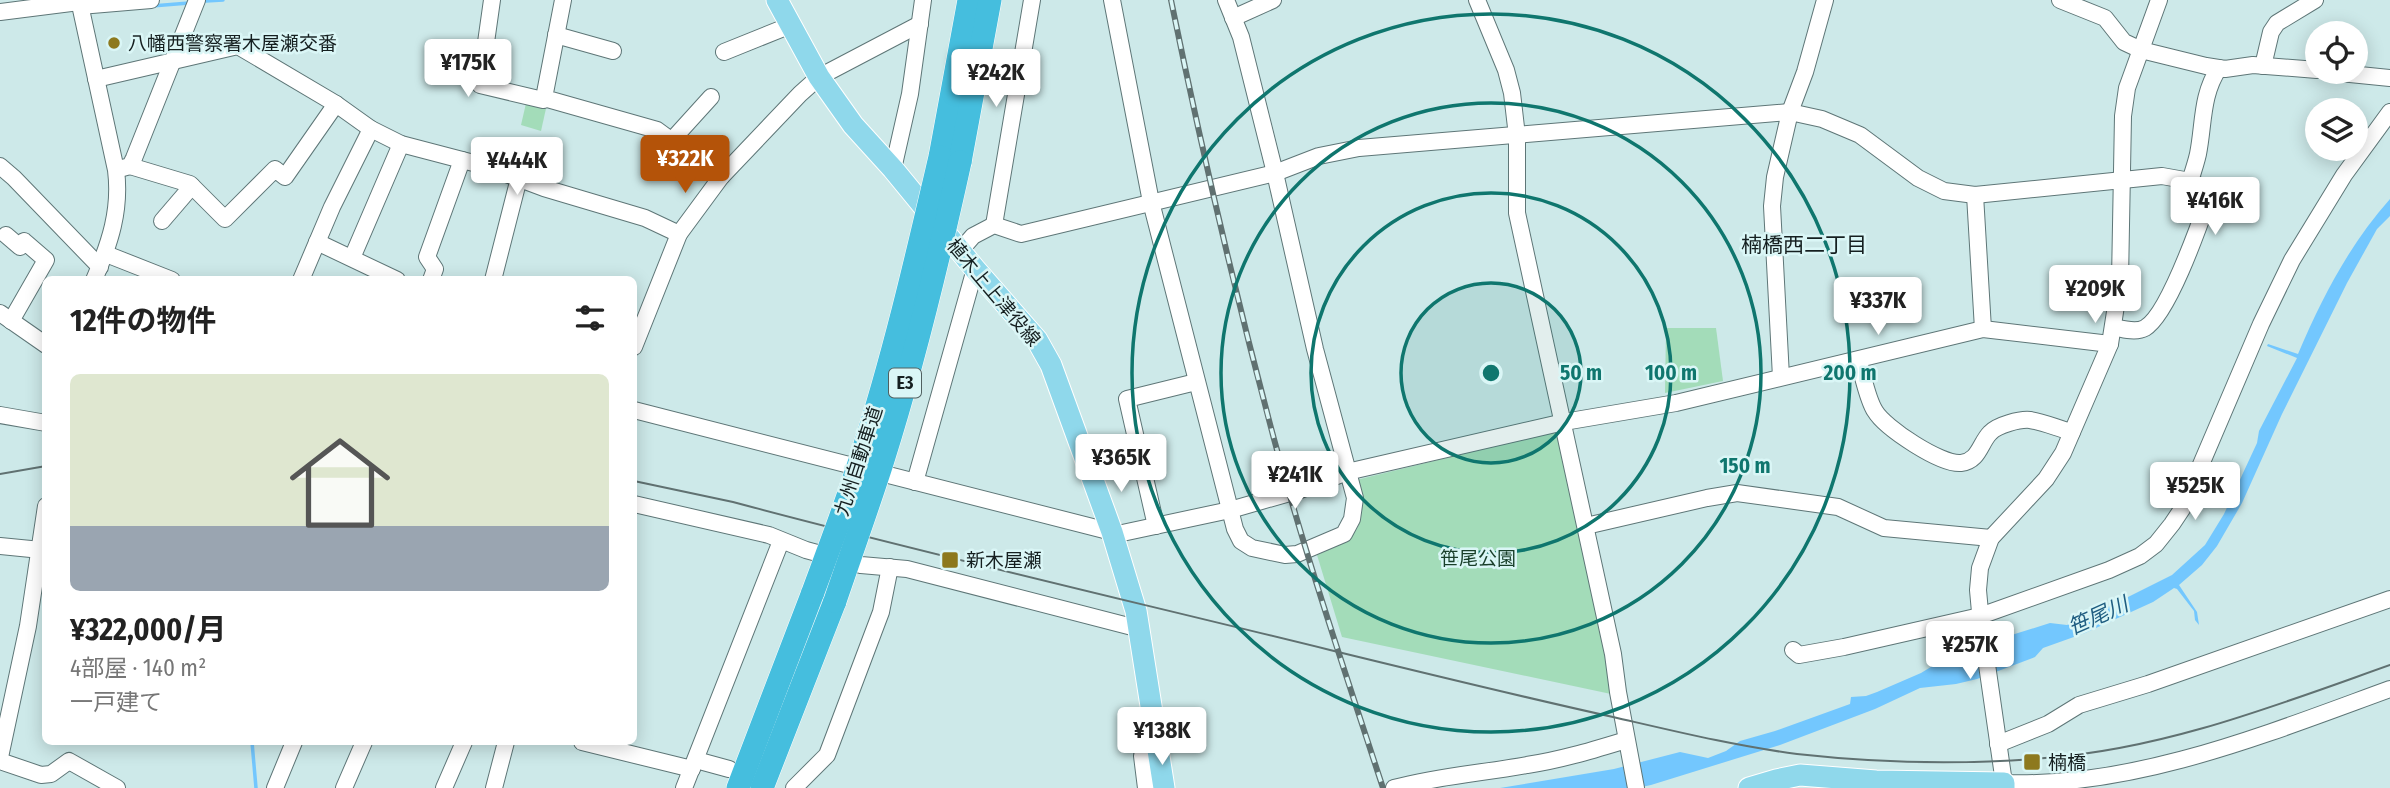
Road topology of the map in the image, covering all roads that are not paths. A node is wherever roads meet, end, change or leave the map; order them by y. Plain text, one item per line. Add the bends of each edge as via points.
1 (151, 0) edge
2 (197, 0) edge
3 (492, 0) edge
4 (563, 0) edge
5 (778, 0) edge
6 (923, 0) edge
7 (970, 0) edge
8 (990, 0) edge
9 (1031, 0) edge
10 (1112, 0) edge
11 (1226, 0) edge
12 (1273, 0) edge
13 (1477, 0) edge
14 (1825, 0) edge
15 (2060, 0) edge
16 (2159, 0) edge
17 (2315, 0) edge
18 (79, 3) edge
19 (0, 12) edge
20 (1233, 18) junction
21 (920, 24) junction
22 (791, 25) junction
23 (556, 35) junction
24 (2140, 50) junction
25 (612, 51) dead end
26 (724, 52) dead end
27 (174, 60) junction
28 (2263, 66) junction
29 (2219, 68) junction
30 (2305, 69) edge
31 (2368, 76) edge
32 (820, 77) junction
33 (2390, 78) edge
34 (96, 79) junction
35 (711, 97) dead end
36 (544, 98) junction
37 (336, 104) junction
38 (1790, 112) junction
39 (2390, 112) edge
40 (371, 129) junction
41 (1517, 136) junction
42 (672, 140) junction
43 (401, 145) junction
44 (950, 159) junction
45 (462, 160) junction
46 (0, 166) edge
47 (123, 168) junction
48 (893, 169) junction
49 (1275, 173) junction
50 (721, 177) junction
51 (519, 178) junction
52 (2123, 179) junction
53 (2190, 181) junction
54 (192, 186) junction
55 (1975, 195) junction
56 (1151, 202) junction
57 (162, 221) dead end
58 (994, 225) junction
59 (679, 234) junction
60 (6, 235) dead end
61 (317, 242) junction
62 (960, 251) junction
63 (352, 258) junction
64 (100, 267) edge
65 (975, 270) junction
66 (150, 276) edge
67 (304, 276) edge
68 (389, 276) edge
69 (432, 276) edge
70 (493, 276) edge
71 (6, 317) edge
72 (639, 319) edge
73 (2113, 327) junction
74 (1983, 329) junction
75 (42, 342) edge
76 (2110, 344) junction
77 (1858, 360) junction
78 (1781, 377) junction
79 (1196, 382) junction
80 (637, 411) edge
81 (0, 415) edge
82 (42, 422) edge
83 (1564, 422) junction
84 (2072, 432) junction
85 (1348, 472) junction
86 (915, 482) junction
87 (637, 505) edge
88 (1230, 510) junction
89 (1156, 526) junction
90 (1586, 526) junction
91 (1113, 533) junction
92 (1991, 538) junction
93 (42, 541) edge
94 (781, 541) junction
95 (0, 545) edge
96 (41, 550) junction
97 (890, 567) junction
98 (2390, 598) edge
99 (1980, 620) junction
100 (1140, 629) junction
101 (1793, 650) dead end
102 (2390, 689) edge
103 (1157, 739) junction
104 (1997, 739) junction
105 (1627, 743) junction
106 (293, 745) edge
107 (363, 745) edge
108 (463, 745) edge
109 (505, 745) edge
110 (597, 745) edge
111 (1, 750) edge
112 (694, 764) junction
113 (734, 779) edge
114 (2004, 785) edge
115 (351, 786) edge
116 (782, 787) edge
117 (117, 788) edge
118 (275, 788) edge
119 (444, 788) edge
120 (494, 788) edge
121 (684, 788) edge
122 (1146, 788) edge
123 (1164, 788) edge
124 (1394, 788) edge
125 (1636, 788) edge
126 (1749, 788) edge

1 - 18 street
2 - 27 street
3 - 36 street via 480,85
4 - 23 street
5 - 22 main road, 植木上上津役線
6 - 21 street
7 - 44 highway, 九州自動車道 / E3
8 - 44 highway, 九州自動車道 / E3
9 - 58 street
10 - 56 street
11 - 20 street
12 - 20 street
13 - 41 street via 1506,70
14 - 38 street
15 - 24 street via 2105,19 2124,42
16 - 24 street
17 - 28 street via 2277,23
18 - 19 street
18 - 34 street
20 - 49 street
21 - 32 street
21 - 48 street
22 - 26 street
22 - 32 main road, 植木上上津役線
23 - 25 street
23 - 36 street
24 - 29 street
24 - 52 street via 2123,116
27 - 34 street
27 - 37 street via 238,46
27 - 47 street
28 - 29 street
28 - 30 street
29 - 53 street via 2206,94
31 - 33 street
32 - 48 main road, 植木上上津役線 via 853,125
32 - 50 street
34 - 47 street
35 - 42 street
36 - 42 street via 657,130
37 - 40 street
37 - 54 street via 285,177 275,169 225,219
38 - 41 street
38 - 55 street via 1860,135 1918,178 1944,191
38 - 78 street via 1772,206
39 - 99 street via 2343,176 2292,260 2182,509 2156,544 2109,570
40 - 43 street
40 - 61 street
41 - 49 street via 1359,148 1319,156
41 - 83 street via 1517,213
42 - 50 street
43 - 45 street
43 - 63 street
44 - 113 highway, 九州自動車道 / E3, bridge via 917,257 863,453 813,593
44 - 116 highway, 九州自動車道 / E3, bridge via 938,259 909,369
45 - 51 street
45 - 69 street via 427,257 435,269
46 - 64 street
47 - 54 street
47 - 64 street via 116,220
48 - 62 main road, 植木上上津役線
49 - 56 street
49 - 85 street
50 - 59 street
51 - 59 street via 645,218
51 - 70 street
52 - 53 street via 2162,176
52 - 55 street
52 - 73 street via 2120,280
53 - 73 street via 2211,192 2181,271 2144,329
54 - 57 street
55 - 74 street
56 - 58 street via 1021,234
56 - 79 street
58 - 62 street via 973,236
59 - 72 street
60 - 71 street via 20,247 24,241 46,260
61 - 63 street
61 - 67 street
62 - 65 main road, 植木上上津役線
63 - 68 street
64 - 66 street
65 - 86 street
65 - 91 main road, 植木上上津役線 via 1037,340 1051,365
71 - 75 street
73 - 76 street
74 - 76 street
74 - 77 street
76 - 84 street
77 - 78 street
77 - 84 street via 1875,411 1914,445 1952,462 1972,459 1996,428 2029,420
78 - 83 street via 1676,404
79 - 88 street
79 - 89 street via 1127,399
80 - 86 street
81 - 82 street
83 - 85 street
83 - 90 street
84 - 92 street via 2046,479
85 - 88 street
85 - 88 street via 1355,498 1344,534 1297,554 1267,552 1241,541
86 - 91 street
87 - 94 street
88 - 89 street
89 - 91 street
90 - 92 street via 1737,493 1838,507 1884,528
90 - 105 street
91 - 100 main road, 植木上上津役線
92 - 99 street via 1980,568
93 - 96 street
94 - 97 street via 861,565
94 - 112 street
95 - 96 street
96 - 111 street
97 - 100 street
97 - 116 street via 881,612 827,755
98 - 104 street via 2079,705 2048,724
99 - 101 street via 1799,655
99 - 104 street
100 - 103 main road, 植木上上津役線
102 - 114 street via 2160,767 2085,781
103 - 122 street via 1142,756
103 - 123 main road, 植木上上津役線
104 - 114 street
105 - 124 street
105 - 125 street
106 - 118 street
107 - 115 street
108 - 119 street
109 - 120 street
110 - 112 street
111 - 117 street via 41,775 51,774 69,761
112 - 113 street
112 - 121 street
114 - 126 main road via 1800,775

